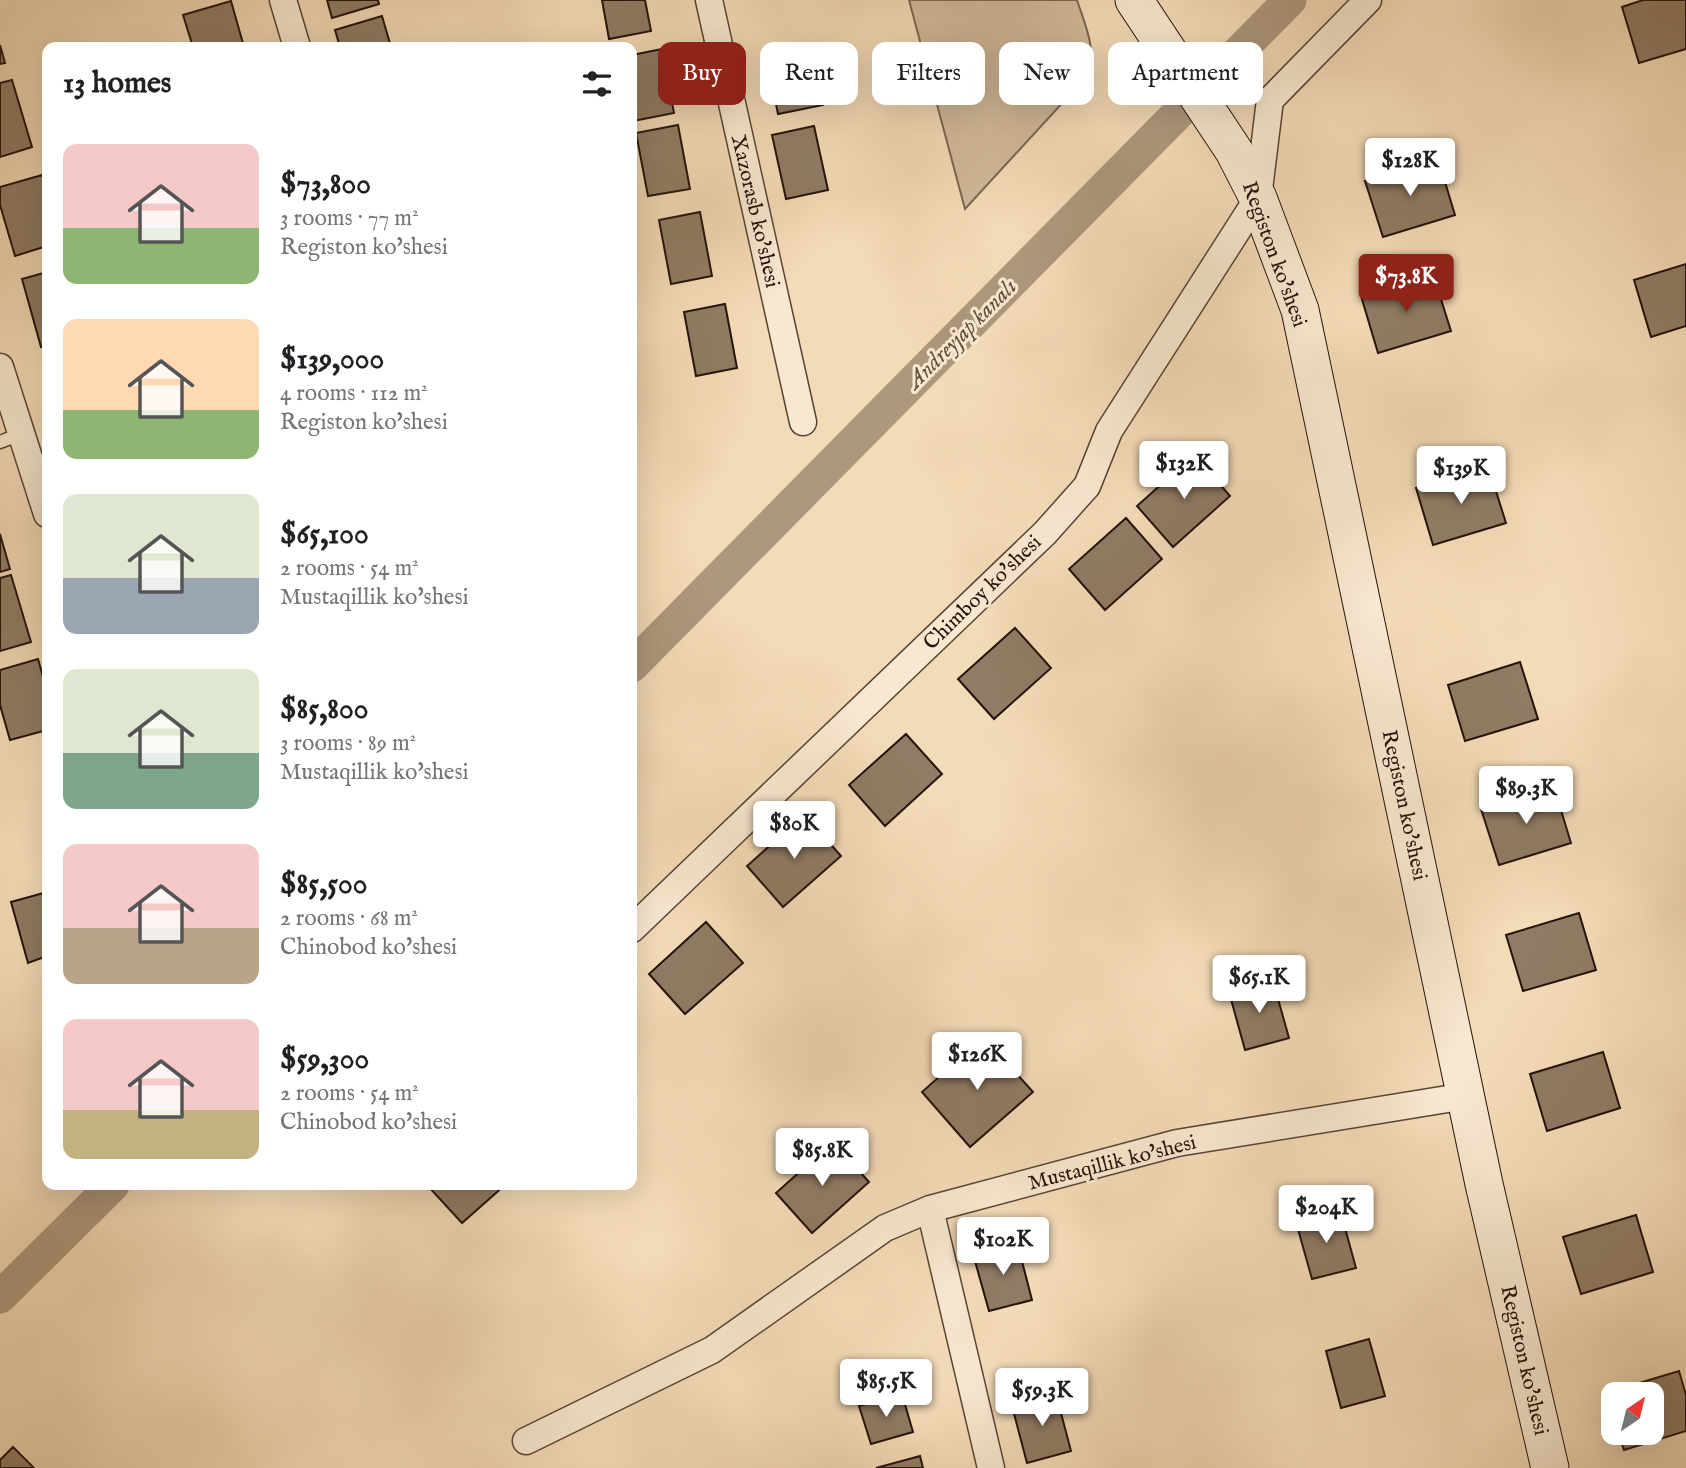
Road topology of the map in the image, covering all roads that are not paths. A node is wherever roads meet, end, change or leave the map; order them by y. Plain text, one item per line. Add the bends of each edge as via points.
1 (283, 0) edge
2 (709, 0) edge
3 (1368, 0) edge
4 (1138, 8) edge
5 (296, 42) edge
6 (1258, 198) junction
7 (0, 367) edge
8 (803, 422) dead end
9 (10, 438) edge
10 (42, 504) edge
11 (637, 924) edge
12 (1466, 1096) junction
13 (930, 1209) junction
14 (526, 1441) dead end
15 (991, 1468) edge
16 (1550, 1468) edge

1 - 5 street
2 - 8 street, Xazorasb ko'shesi
3 - 6 street via 1270,100
4 - 6 street, Registon ko'shesi via 1234,151
6 - 11 street, Chimboy ko'shesi via 1110,431 1087,486 1045,533
6 - 12 street, Registon ko'shesi via 1300,310
7 - 9 street
9 - 10 street
12 - 13 street, Mustaqillik ko'shesi via 1177,1143
12 - 16 street, Registon ko'shesi
13 - 14 street, Mustaqillik ko'shesi via 885,1228 712,1350
13 - 15 street

